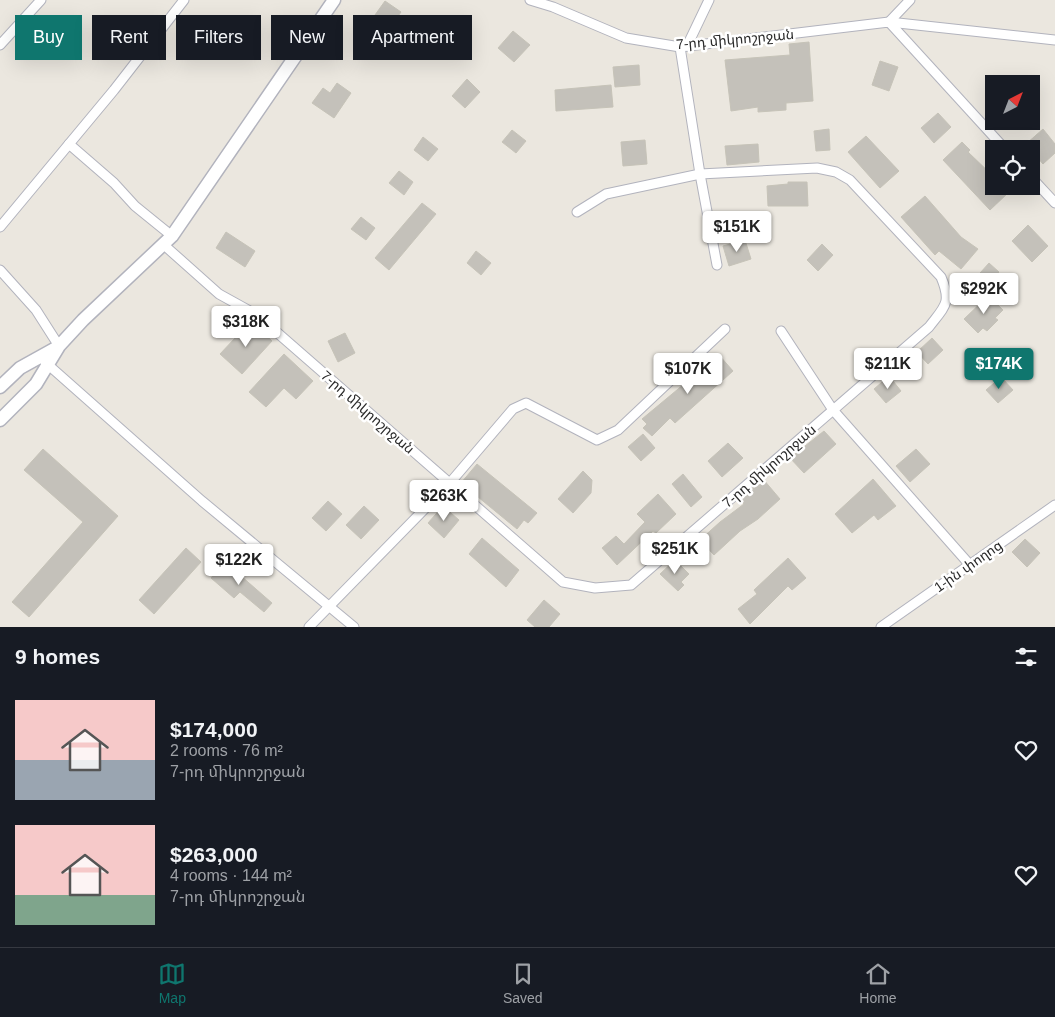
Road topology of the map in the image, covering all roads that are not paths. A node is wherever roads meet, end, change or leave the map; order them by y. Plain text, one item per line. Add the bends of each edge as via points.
1 (41, 0) edge
2 (184, 0) edge
3 (334, 0) edge
4 (530, 0) edge
5 (709, 0) edge
6 (910, 0) edge
7 (554, 3) edge
8 (889, 22) junction
9 (1055, 40) edge
10 (0, 45) edge
11 (684, 46) junction
12 (997, 140) edge
13 (69, 144) junction
14 (700, 174) junction
15 (1040, 187) edge
16 (1055, 203) edge
17 (577, 212) dead end
18 (0, 228) edge
19 (168, 240) junction
20 (717, 265) dead end
21 (0, 270) edge
22 (725, 329) dead end
23 (781, 331) dead end
24 (58, 346) junction
25 (44, 361) junction
26 (0, 387) edge
27 (833, 410) junction
28 (0, 420) edge
29 (449, 484) junction
30 (1055, 506) edge
31 (970, 565) junction
32 (330, 605) junction
33 (309, 627) edge
34 (354, 627) edge
35 (881, 627) edge

1 - 10 street
2 - 13 street
3 - 19 main road
4 - 7 street, 7-րդ միկրոշրջան
5 - 11 street
6 - 8 street
7 - 11 street, 7-րդ միկրոշրջան via 626,38
8 - 9 street, 7-րդ միկրոշրջան
8 - 11 street, 7-րդ միկրոշրջան
8 - 12 street
11 - 14 street
13 - 18 street
13 - 19 street, 7-րդ միկրոշրջան via 114,183
14 - 17 street, 7-րդ միկրոշրջան via 606,194
14 - 20 street
14 - 27 street, 7-րդ միկրոշրջան via 817,168 836,172 850,180 941,277 948,292 945,306 929,327
15 - 16 street
19 - 24 main road
19 - 29 street, 7-րդ միկրոշրջան via 219,294 257,315
21 - 24 street via 36,310
22 - 29 street via 618,430 596,440 526,403 513,409
23 - 27 street
24 - 25 main road
25 - 26 main road via 20,368
25 - 28 main road via 36,384
25 - 32 street via 202,501
27 - 29 street, 7-րդ միկրոշրջան via 632,585 594,588 563,582
27 - 31 street
29 - 32 street
30 - 31 street, 1-ին փողոց
31 - 35 street, 1-ին փողոց
32 - 33 street
32 - 34 street

